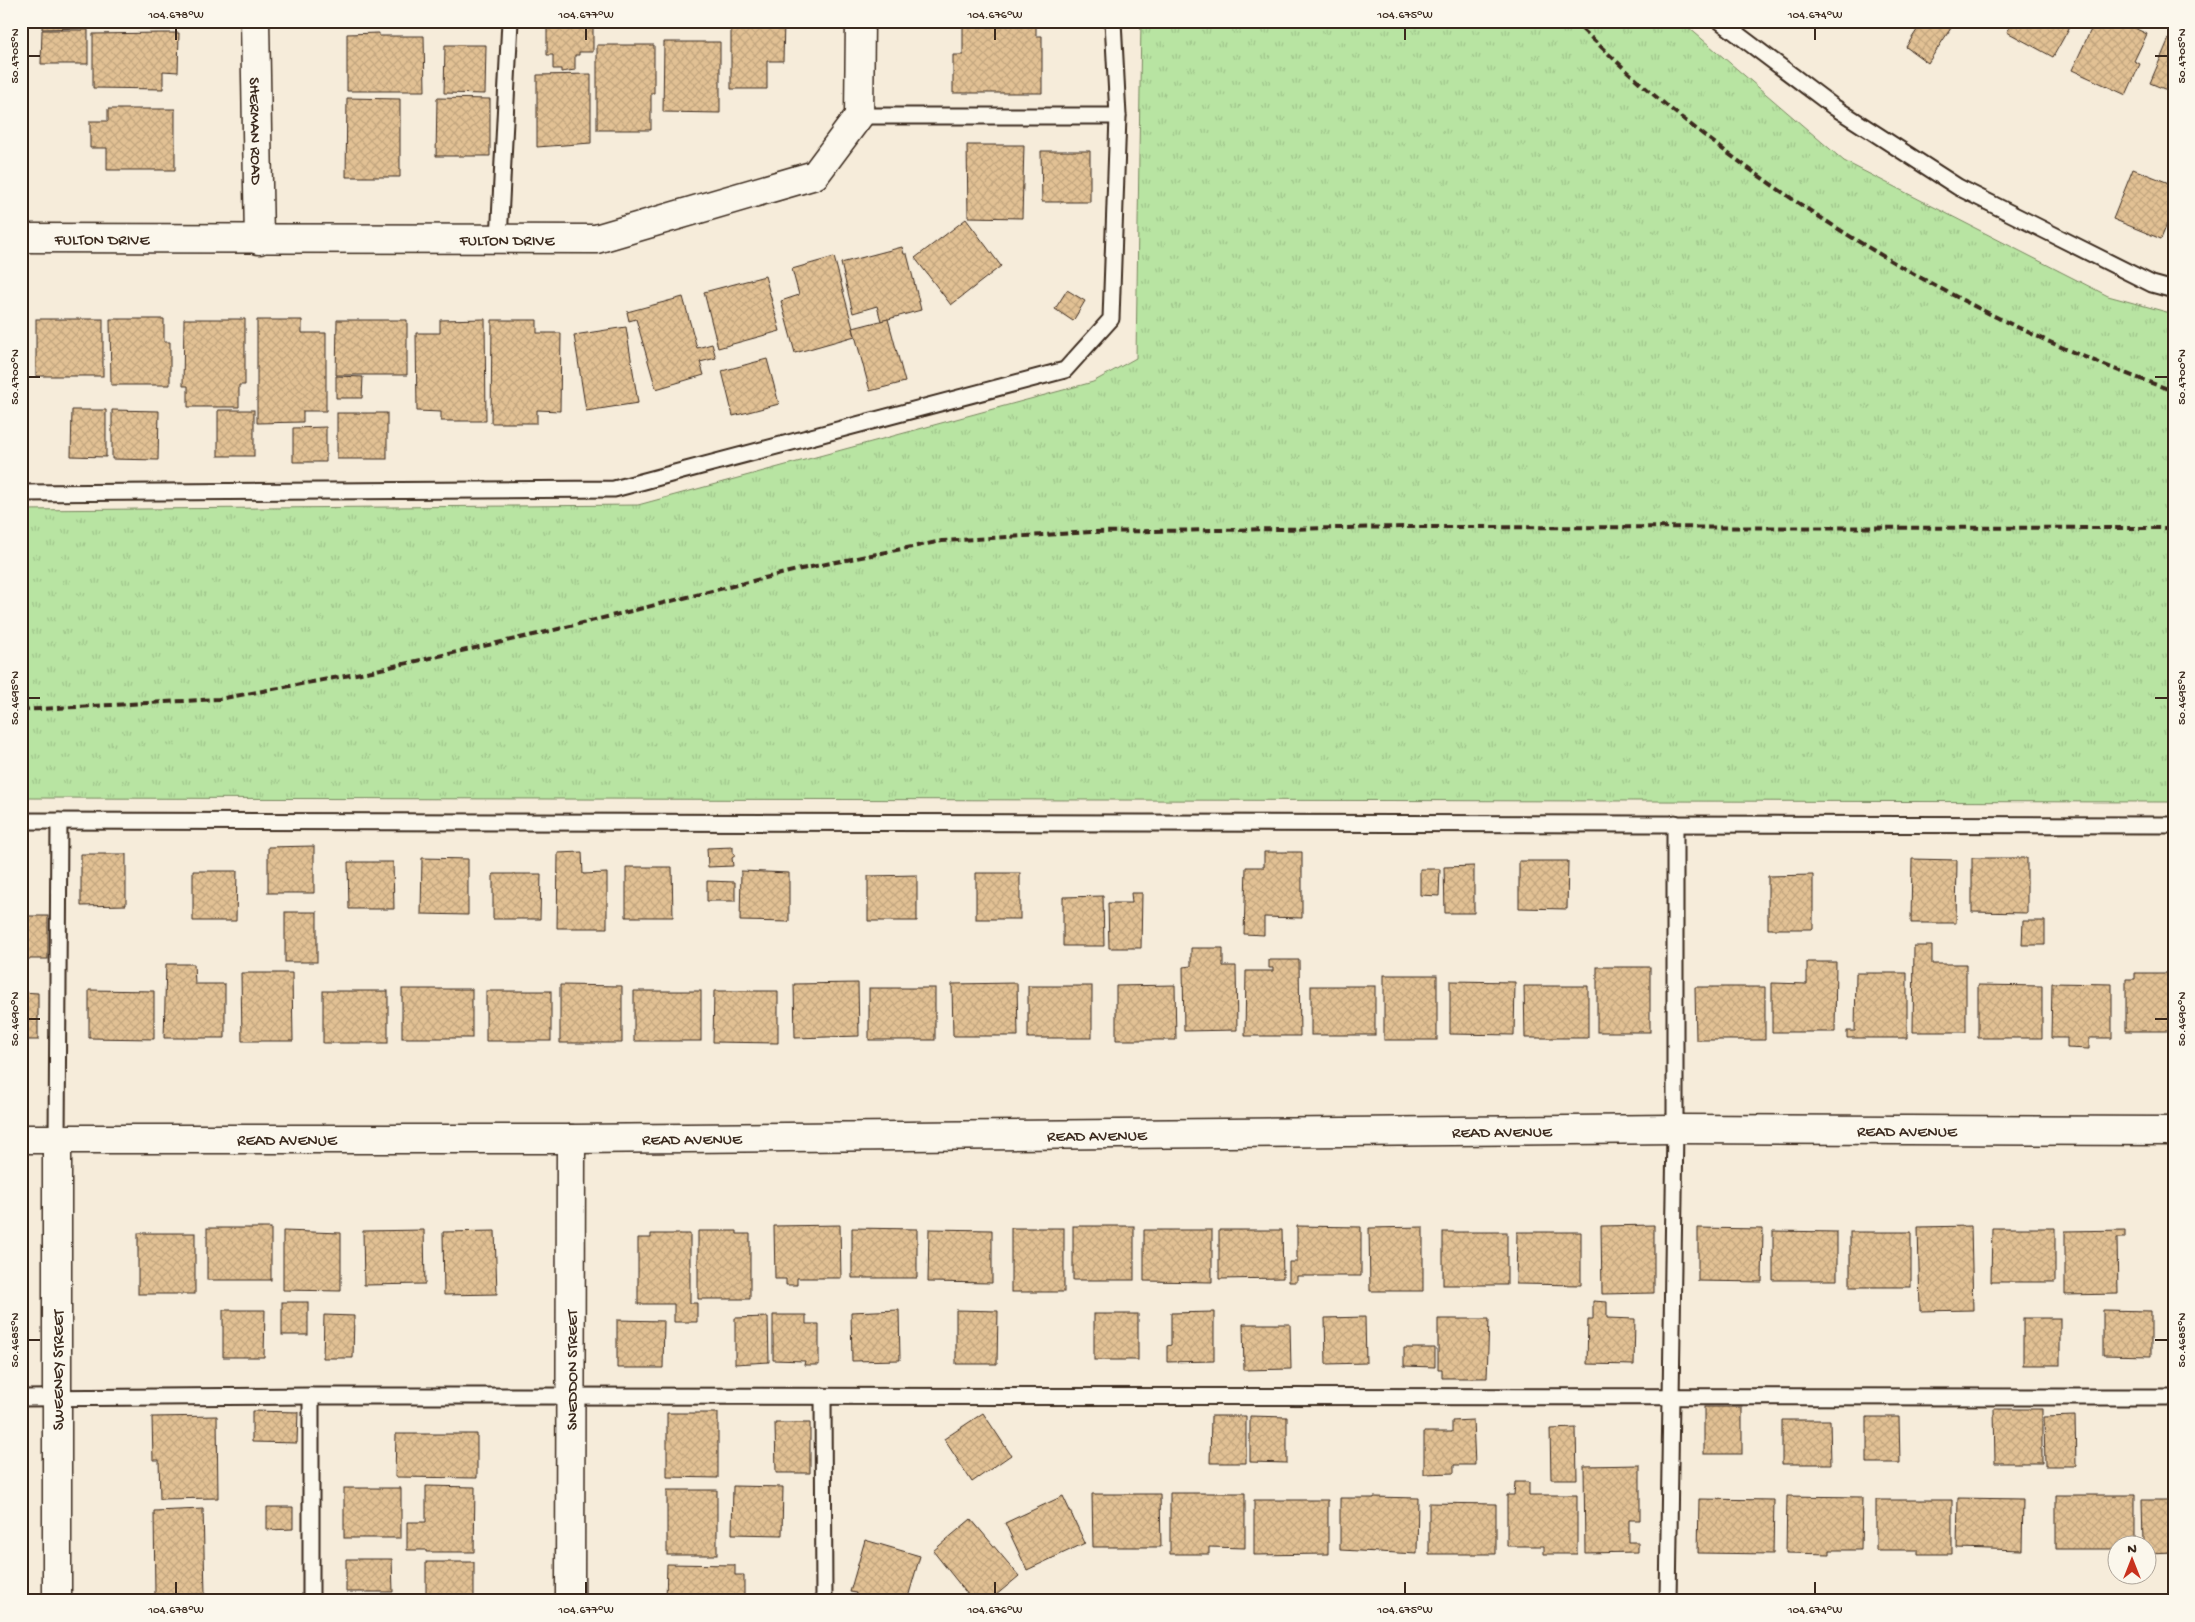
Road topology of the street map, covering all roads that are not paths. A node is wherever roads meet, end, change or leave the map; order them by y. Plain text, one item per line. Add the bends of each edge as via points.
1 (255, 21) edge
2 (510, 21) edge
3 (860, 21) edge
4 (1113, 21) edge
5 (1720, 21) edge
6 (859, 116) junction
7 (1118, 116) junction
8 (21, 238) edge
9 (259, 240) junction
10 (499, 240) junction
11 (2174, 290) edge
12 (21, 492) edge
13 (21, 821) edge
14 (59, 821) junction
15 (1675, 822) junction
16 (2174, 825) edge
17 (1675, 1129) junction
18 (2174, 1131) edge
19 (21, 1139) edge
20 (57, 1139) junction
21 (571, 1139) junction
22 (311, 1396) junction
23 (571, 1396) junction
24 (823, 1396) junction
25 (1671, 1396) junction
26 (21, 1398) edge
27 (58, 1398) junction
28 (2174, 1398) edge
29 (57, 1601) edge
30 (311, 1601) edge
31 (570, 1601) edge
32 (824, 1601) edge
33 (1668, 1601) edge

1 - 9 street, SHERMAN ROAD
2 - 10 lane
3 - 6 street
4 - 7 lane
5 - 11 lane via 1834,107 1958,187 2152,284
6 - 7 lane
6 - 10 street, FULTON DRIVE via 815,175 596,239
7 - 12 lane via 1111,319 1065,370 614,489
8 - 9 street, FULTON DRIVE
9 - 10 street, FULTON DRIVE
13 - 14 lane
14 - 15 lane
14 - 20 lane
15 - 16 lane
15 - 17 lane
17 - 18 street, READ AVENUE
17 - 21 street, READ AVENUE
17 - 25 lane
19 - 20 street, READ AVENUE
20 - 21 street, READ AVENUE
20 - 27 street, SWEENEY STREET
21 - 23 street, SNEDDON STREET
22 - 23 lane
22 - 27 lane
22 - 30 lane
23 - 24 lane
23 - 31 street, SNEDDON STREET
24 - 25 lane
24 - 32 lane
25 - 28 lane
25 - 33 lane
26 - 27 lane
27 - 29 street, SWEENEY STREET

